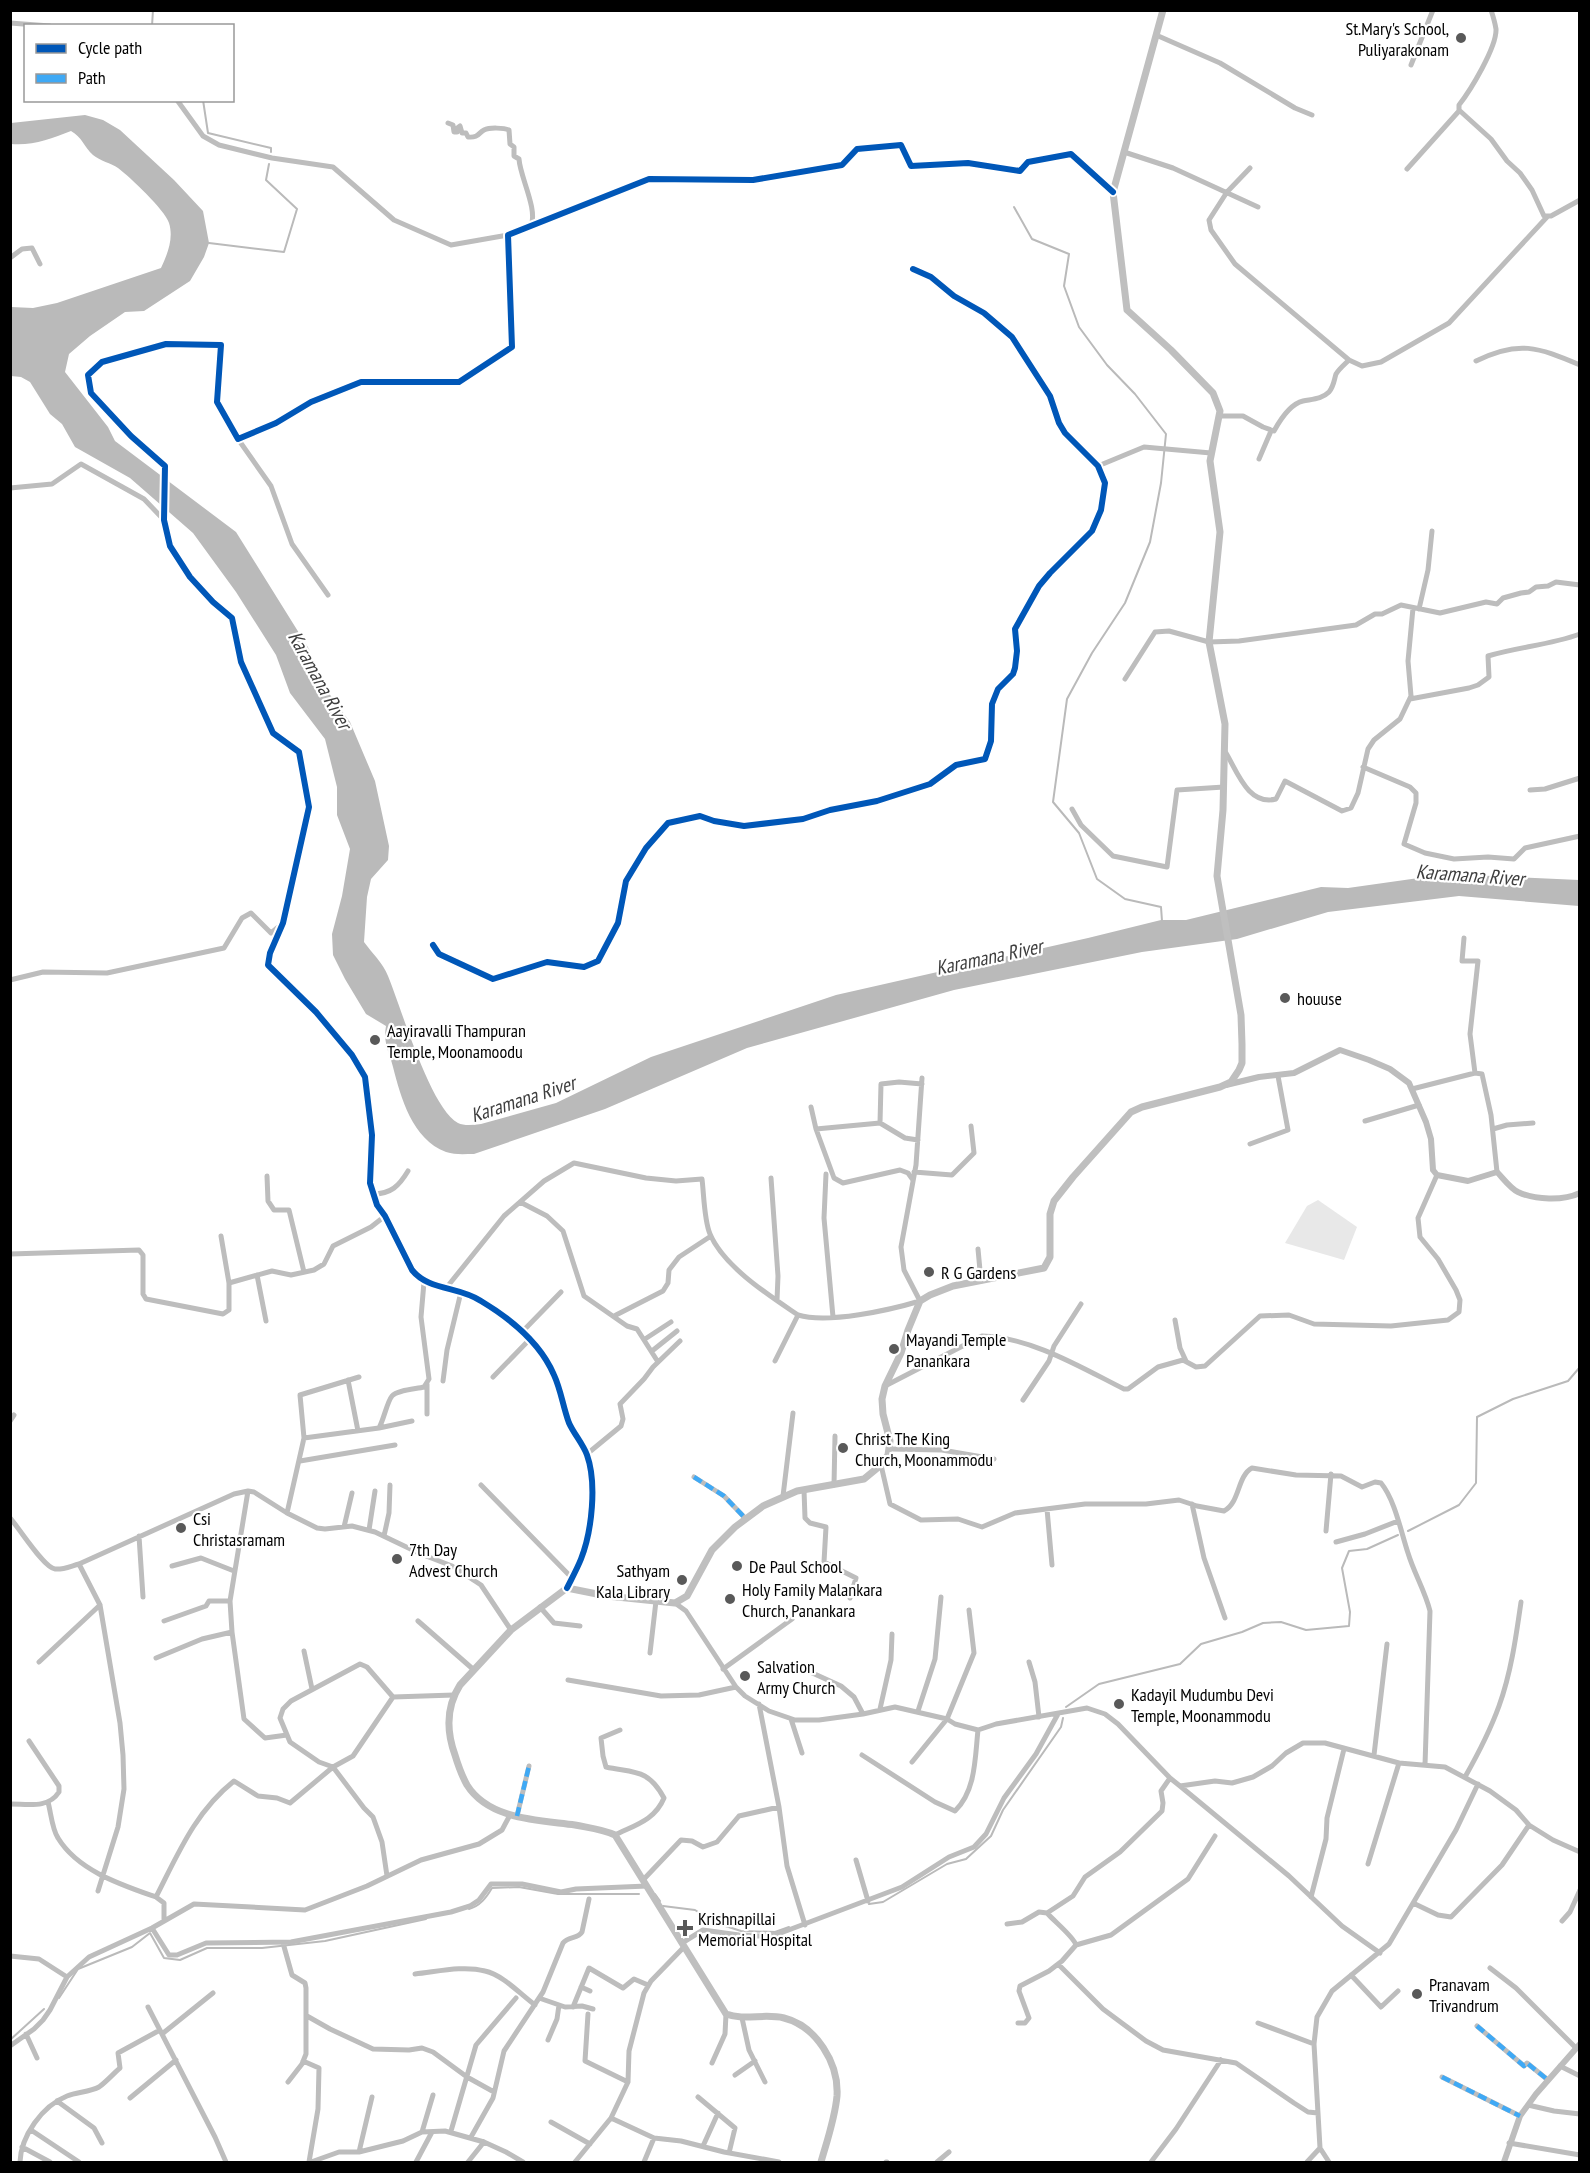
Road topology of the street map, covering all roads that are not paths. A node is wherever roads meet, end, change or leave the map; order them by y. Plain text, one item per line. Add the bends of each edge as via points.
1 (1163, 10) edge
2 (1433, 10) edge
3 (1491, 10) edge
4 (1156, 35) junction
5 (1411, 65) dead end
6 (178, 102) edge
7 (1459, 111) junction
8 (1312, 116) dead end
9 (448, 123) dead end
10 (1124, 152) junction
11 (1250, 168) dead end
12 (1407, 169) dead end
13 (1113, 192) junction
14 (1227, 192) junction
15 (1580, 200) edge
16 (1258, 207) dead end
17 (1547, 217) junction
18 (531, 226) junction
19 (508, 235) junction
20 (10, 258) edge
21 (40, 264) dead end
22 (914, 270) dead end
23 (1349, 360) junction
24 (1476, 361) dead end
25 (1580, 365) edge
26 (1220, 416) junction
27 (1271, 431) junction
28 (238, 439) junction
29 (1211, 453) junction
30 (1259, 459) dead end
31 (1098, 466) junction
32 (10, 488) edge
33 (164, 520) junction
34 (1432, 531) dead end
35 (1580, 585) edge
36 (328, 595) dead end
37 (1416, 608) junction
38 (1580, 634) edge
39 (1209, 642) junction
40 (1125, 679) dead end
41 (1410, 699) junction
42 (1226, 753) junction
43 (1363, 767) junction
44 (1580, 778) edge
45 (1224, 788) junction
46 (1530, 790) dead end
47 (1071, 809) dead end
48 (1580, 836) edge
49 (283, 922) junction
50 (1464, 938) dead end
51 (433, 945) dead end
52 (10, 980) edge
53 (1475, 1073) junction
54 (1278, 1076) junction
55 (1220, 1087) junction
56 (1412, 1089) junction
57 (1419, 1105) junction
58 (811, 1107) dead end
59 (1365, 1121) dead end
60 (1533, 1123) dead end
61 (880, 1124) junction
62 (971, 1126) dead end
63 (816, 1129) junction
64 (1493, 1129) junction
65 (918, 1140) junction
66 (1250, 1144) dead end
67 (408, 1171) dead end
68 (914, 1172) junction
69 (1497, 1172) junction
70 (826, 1174) dead end
71 (1437, 1175) junction
72 (267, 1176) dead end
73 (771, 1178) dead end
74 (913, 1180) junction
75 (1580, 1193) edge
76 (373, 1194) junction
77 (520, 1202) junction
78 (385, 1216) junction
79 (221, 1236) dead end
80 (711, 1236) junction
81 (978, 1250) dead end
82 (10, 1254) edge
83 (304, 1272) junction
84 (257, 1275) junction
85 (981, 1281) junction
86 (424, 1282) junction
87 (229, 1283) junction
88 (447, 1287) junction
89 (461, 1292) junction
90 (561, 1292) dead end
91 (777, 1300) junction
92 (920, 1301) junction
93 (1081, 1304) dead end
94 (616, 1315) dead end
95 (798, 1315) junction
96 (833, 1317) junction
97 (1175, 1320) dead end
98 (266, 1321) dead end
99 (671, 1322) dead end
100 (677, 1331) dead end
101 (522, 1332) junction
102 (530, 1339) junction
103 (645, 1339) junction
104 (680, 1341) dead end
105 (652, 1351) junction
106 (1051, 1353) junction
107 (775, 1361) dead end
108 (1186, 1361) junction
109 (658, 1362) junction
110 (359, 1377) dead end
111 (493, 1377) dead end
112 (348, 1380) junction
113 (443, 1381) dead end
114 (427, 1384) junction
115 (885, 1386) junction
116 (1023, 1400) dead end
117 (793, 1413) dead end
118 (427, 1414) dead end
119 (14, 1415) dead end
120 (10, 1421) edge
121 (412, 1421) dead end
122 (379, 1428) junction
123 (358, 1431) junction
124 (835, 1436) dead end
125 (304, 1438) junction
126 (396, 1445) dead end
127 (890, 1449) junction
128 (587, 1454) junction
129 (994, 1459) dead end
130 (300, 1461) junction
131 (881, 1465) junction
132 (1331, 1474) junction
133 (694, 1477) dead end
134 (390, 1485) dead end
135 (481, 1485) dead end
136 (834, 1485) junction
137 (804, 1490) junction
138 (248, 1491) junction
139 (375, 1491) dead end
140 (351, 1493) dead end
141 (783, 1496) junction
142 (1192, 1504) junction
143 (1047, 1509) junction
144 (288, 1513) junction
145 (10, 1518) edge
146 (746, 1519) junction
147 (1398, 1521) junction
148 (344, 1527) junction
149 (369, 1530) junction
150 (1326, 1531) dead end
151 (139, 1536) junction
152 (384, 1536) junction
153 (1336, 1542) dead end
154 (79, 1564) junction
155 (1052, 1565) dead end
156 (172, 1566) dead end
157 (234, 1571) junction
158 (572, 1578) junction
159 (567, 1588) junction
160 (143, 1597) dead end
161 (850, 1598) dead end
162 (941, 1598) dead end
163 (230, 1601) junction
164 (656, 1601) junction
165 (1521, 1602) dead end
166 (675, 1603) junction
167 (99, 1605) junction
168 (540, 1607) junction
169 (969, 1610) dead end
170 (1225, 1618) dead end
171 (792, 1619) dead end
172 (164, 1621) dead end
173 (418, 1621) dead end
174 (580, 1626) dead end
175 (511, 1630) junction
176 (232, 1632) junction
177 (892, 1634) dead end
178 (1388, 1644) dead end
179 (304, 1651) dead end
180 (650, 1653) dead end
181 (156, 1658) dead end
182 (39, 1662) dead end
183 (1029, 1662) dead end
184 (723, 1669) junction
185 (474, 1670) junction
186 (808, 1671) dead end
187 (568, 1680) dead end
188 (736, 1687) junction
189 (312, 1689) junction
190 (454, 1695) junction
191 (393, 1697) junction
192 (759, 1704) junction
193 (880, 1709) junction
194 (918, 1711) junction
195 (1058, 1713) junction
196 (863, 1714) junction
197 (1039, 1717) junction
198 (790, 1719) junction
199 (947, 1719) junction
200 (620, 1730) dead end
201 (978, 1730) junction
202 (287, 1735) junction
203 (29, 1741) dead end
204 (1344, 1749) junction
205 (802, 1753) dead end
206 (861, 1755) dead end
207 (1374, 1755) junction
208 (912, 1762) dead end
209 (1399, 1763) junction
210 (1425, 1765) junction
211 (529, 1766) dead end
212 (333, 1767) junction
213 (1465, 1777) junction
214 (1170, 1778) junction
215 (1478, 1784) junction
216 (1180, 1786) junction
217 (48, 1802) junction
218 (10, 1804) edge
219 (779, 1807) junction
220 (514, 1816) junction
221 (1529, 1825) junction
222 (615, 1835) junction
223 (1215, 1836) dead end
224 (1580, 1852) edge
225 (856, 1860) dead end
226 (1368, 1864) dead end
227 (387, 1876) junction
228 (102, 1877) junction
229 (645, 1883) junction
230 (1580, 1890) edge
231 (98, 1891) dead end
232 (1311, 1896) junction
233 (156, 1898) junction
234 (589, 1899) dead end
235 (868, 1900) junction
236 (1413, 1903) junction
237 (1047, 1913) junction
238 (164, 1921) junction
239 (1562, 1921) dead end
240 (1007, 1924) dead end
241 (805, 1925) junction
242 (152, 1928) junction
243 (283, 1943) junction
244 (683, 1945) junction
245 (1076, 1945) junction
246 (1380, 1953) junction
247 (10, 1956) edge
248 (1058, 1964) junction
249 (1490, 1968) dead end
250 (415, 1974) dead end
251 (1351, 1975) junction
252 (67, 1977) junction
253 (648, 1985) junction
254 (581, 1987) junction
255 (590, 1991) dead end
256 (1398, 1991) dead end
257 (213, 1993) dead end
258 (516, 1998) dead end
259 (539, 1998) junction
260 (535, 2005) junction
261 (558, 2005) junction
262 (148, 2007) dead end
263 (573, 2007) junction
264 (592, 2009) dead end
265 (588, 2014) dead end
266 (726, 2014) junction
267 (307, 2016) junction
268 (742, 2018) junction
269 (1018, 2023) dead end
270 (1258, 2023) dead end
271 (1477, 2026) dead end
272 (161, 2032) junction
273 (26, 2034) junction
274 (548, 2040) dead end
275 (1314, 2044) junction
276 (10, 2046) edge
277 (1578, 2046) edge
278 (37, 2058) dead end
279 (176, 2060) junction
280 (1221, 2060) junction
281 (303, 2061) junction
282 (755, 2061) junction
283 (711, 2063) dead end
284 (1560, 2066) junction
285 (735, 2075) dead end
286 (1580, 2076) edge
287 (467, 2077) junction
288 (1442, 2077) dead end
289 (1548, 2080) junction
290 (288, 2082) dead end
291 (628, 2082) junction
292 (765, 2082) dead end
293 (494, 2092) junction
294 (433, 2095) dead end
295 (372, 2097) dead end
296 (698, 2097) dead end
297 (130, 2098) dead end
298 (57, 2101) junction
299 (1528, 2104) junction
300 (1318, 2113) junction
301 (718, 2114) junction
302 (1580, 2114) edge
303 (1520, 2116) junction
304 (611, 2118) junction
305 (551, 2122) dead end
306 (31, 2130) junction
307 (422, 2132) junction
308 (432, 2132) junction
309 (451, 2132) junction
310 (471, 2137) junction
311 (654, 2138) junction
312 (484, 2142) junction
313 (102, 2143) dead end
314 (1509, 2143) junction
315 (590, 2144) junction
316 (703, 2146) junction
317 (22, 2147) junction
318 (1320, 2148) junction
319 (359, 2152) junction
320 (949, 2152) dead end
321 (729, 2153) junction
322 (1580, 2155) edge
323 (20, 2163) edge
324 (50, 2163) edge
325 (79, 2163) edge
326 (226, 2163) edge
327 (310, 2163) edge
328 (416, 2163) edge
329 (468, 2163) edge
330 (524, 2163) edge
331 (575, 2163) edge
332 (644, 2163) edge
333 (779, 2163) edge
334 (821, 2163) edge
335 (937, 2163) edge
336 (1151, 2163) edge
337 (1307, 2163) edge
338 (1329, 2163) edge
339 (1504, 2163) edge

1 - 4 main road
2 - 5 street
3 - 7 street via 1495,36
4 - 8 street via 1220,63
4 - 10 main road
6 - 19 street via 203,136 219,145 333,167 394,220 451,244
7 - 12 street
7 - 17 street via 1491,139 1520,173 1541,213
9 - 18 street via 453,125 454,132 460,126 468,137 484,130 509,130 510,144 529,192 534,220
10 - 13 main road
10 - 14 street
11 - 14 street
13 - 18 street via 1071,154 1028,162 1020,171 968,163 911,166 901,145 857,149 843,165 753,180 649,179
13 - 26 main road via 1127,310 1213,393
14 - 16 street
14 - 23 street via 1209,220 1211,230 1235,264
15 - 17 street
17 - 23 street via 1455,320 1381,362 1362,366
18 - 19 street
19 - 28 street via 512,347 459,382 361,382
20 - 21 street via 22,249 32,248
22 - 31 street via 984,313 1012,337 1050,396 1065,433
23 - 27 street via 1337,372 1329,393 1301,401
24 - 25 street via 1512,347 1531,348
26 - 27 street via 1243,416
26 - 29 main road
27 - 30 street
28 - 33 street via 217,402 221,345 166,344 102,362 88,375 91,393 165,466
28 - 36 street via 271,486 292,544
29 - 31 street via 1144,447
29 - 39 main road via 1220,532
31 - 51 street via 1105,483 1101,510 1092,531 1050,573 1015,629 1015,668 998,689 993,704 991,741 985,759 956,765 930,784 803,819 744,826 700,816 668,823 646,848 626,881 618,923 598,961 584,967 547,962 493,979 439,954
32 - 33 street via 52,484 81,464 144,500
33 - 49 street via 170,546 190,576 232,618 241,662 273,733 299,752 309,807
34 - 37 street via 1428,570
35 - 37 street via 1556,582 1503,598 1497,604 1486,602 1440,613
37 - 39 street via 1401,605 1356,626
37 - 41 street via 1408,661
38 - 41 street via 1488,656 1489,677 1478,685
39 - 40 street via 1169,631 1155,632
39 - 42 main road via 1225,724
41 - 43 street via 1400,719 1374,740
42 - 43 street via 1255,797 1276,798 1285,781 1342,811 1356,801
42 - 45 main road
43 - 48 street via 1416,793 1404,844 1425,853 1454,859 1514,859 1525,848
44 - 46 street
45 - 47 street via 1177,790 1167,867 1113,856 1081,825
45 - 55 main road via 1217,876 1241,1015 1242,1064 1231,1082
49 - 52 street via 271,933 251,913 242,918 224,948 107,973 43,972
49 - 76 street via 269,957 270,967 316,1012 352,1055 364,1077 372,1135 369,1177
50 - 53 street via 1462,961 1478,961 1470,1035
53 - 56 street
53 - 64 street via 1482,1074
54 - 55 street
54 - 56 street via 1294,1073 1340,1050 1390,1069
54 - 66 street via 1288,1130
55 - 85 main road via 1131,1112 1054,1201 1047,1266
56 - 57 street
57 - 59 street
57 - 71 street via 1431,1139 1433,1170
58 - 63 street
60 - 64 street
61 - 63 street
61 - 65 street via 905,1138
61 - 65 street via 881,1084 922,1081
62 - 68 street via 974,1154 952,1175
63 - 74 street via 834,1178 843,1183 900,1170
64 - 69 street
65 - 68 street
67 - 76 street via 396,1188
68 - 74 street
69 - 71 street via 1468,1181
69 - 75 street via 1518,1192 1551,1198
70 - 96 street via 824,1218
71 - 108 street via 1418,1218 1420,1238 1438,1258 1456,1290 1461,1308 1457,1315 1448,1320 1391,1326 1314,1324 1289,1315 1260,1316 1205,1366 1196,1367
72 - 83 street via 268,1201 274,1210 289,1210
73 - 91 street
74 - 92 street via 901,1247 904,1270
76 - 78 street
77 - 80 street via 574,1163 646,1178 702,1179
77 - 88 street via 504,1216
77 - 103 street via 547,1216 563,1231 584,1296 637,1329
78 - 83 street via 372,1227 333,1246 324,1264
78 - 86 street via 412,1270
79 - 87 street
80 - 91 street via 735,1267
80 - 94 street via 679,1257 669,1270 663,1291
81 - 85 street
82 - 87 street via 138,1250 143,1255 146,1299 223,1314 229,1310
83 - 84 street via 285,1275 272,1270
84 - 87 street
84 - 98 street
85 - 92 main road via 946,1289
86 - 88 street
86 - 114 street via 421,1305
88 - 89 street
89 - 101 street via 479,1299
89 - 113 street
90 - 101 street
91 - 95 street
92 - 96 street
92 - 115 main road
93 - 106 street
95 - 96 street
95 - 107 street
97 - 108 street
99 - 103 street
100 - 105 street
101 - 102 street
102 - 111 street
102 - 128 street via 555,1377 570,1424
103 - 105 street
104 - 109 street
105 - 109 street
106 - 108 street via 1124,1389 1132,1388 1158,1367
106 - 115 street via 999,1337 982,1336
106 - 116 street
109 - 128 street via 620,1404 621,1426
110 - 112 street
112 - 123 street
112 - 125 street via 301,1394
114 - 118 street
114 - 122 street via 394,1394
115 - 127 main road via 883,1414
117 - 141 street
119 - 120 street
121 - 122 street
122 - 123 street
123 - 125 street
124 - 136 street
125 - 130 street
126 - 130 street
127 - 129 street via 942,1450
127 - 131 main road
128 - 158 street via 591,1516 581,1559
130 - 144 street
131 - 136 main road via 864,1479
131 - 143 street via 890,1504 921,1520 958,1520 985,1527 1015,1513
132 - 142 street via 1296,1475 1252,1468 1245,1474 1229,1508 1221,1511
132 - 147 street via 1362,1487 1381,1483
132 - 150 street
133 - 146 street via 724,1496
134 - 152 street
135 - 158 street
136 - 137 main road
137 - 141 main road
137 - 161 street via 805,1518 826,1527 824,1562 856,1578
138 - 144 street
138 - 151 street
138 - 157 street
139 - 149 street
140 - 148 street
141 - 146 main road
142 - 143 street via 1179,1500
142 - 170 street via 1204,1558
143 - 155 street
144 - 148 street via 317,1528
145 - 154 street via 46,1565 56,1569
146 - 166 main road via 712,1550 687,1596
147 - 153 street
147 - 210 street via 1430,1611
148 - 149 street
149 - 152 street
151 - 154 street
151 - 160 street
152 - 175 street via 452,1566 481,1585
154 - 167 street
156 - 157 street via 201,1558
157 - 163 street
158 - 159 street
159 - 164 main road
159 - 168 main road
162 - 194 street via 935,1659
163 - 172 street via 209,1601 206,1606
163 - 176 street
164 - 166 main road
164 - 180 street
165 - 213 street via 1500,1703
166 - 184 street via 686,1611
167 - 182 street
167 - 228 street via 120,1723 124,1789 118,1827
168 - 174 street via 554,1623
168 - 175 main road
169 - 199 street via 974,1653
171 - 184 street
173 - 185 street
175 - 185 main road
176 - 181 street
176 - 202 street via 244,1719 265,1738
177 - 193 street via 891,1660
178 - 207 street
179 - 189 street
183 - 197 street
184 - 188 street
185 - 190 main road
186 - 196 street via 841,1686 854,1697
187 - 188 street via 661,1696 699,1695
188 - 192 street
189 - 191 street via 360,1664
189 - 202 street via 283,1709 280,1718
190 - 191 street
190 - 220 main road via 448,1726 467,1785 493,1808
191 - 212 street via 353,1756
192 - 198 street
192 - 219 street
193 - 194 street
193 - 196 street
194 - 199 street
195 - 197 street
195 - 214 street via 1087,1708 1105,1714
195 - 235 street via 986,1834 974,1847 949,1857 902,1887
196 - 198 street
197 - 201 street
198 - 205 street
199 - 201 street
199 - 208 street
200 - 222 street via 601,1738 606,1767 642,1773 664,1798 647,1821
201 - 206 street via 974,1772 965,1801 954,1811
202 - 212 street via 290,1743
203 - 217 street via 60,1788 58,1795
204 - 207 street
204 - 216 street via 1325,1743 1303,1743 1253,1778 1233,1784 1215,1781
204 - 232 street
207 - 209 street
209 - 210 street
209 - 226 street
210 - 213 street via 1445,1767
211 - 220 street
212 - 227 street via 373,1817
212 - 233 street via 290,1803 258,1796 234,1781 201,1812
213 - 215 street
214 - 216 street
214 - 237 street via 1161,1791 1162,1811 1120,1852 1085,1877 1075,1894
215 - 221 street via 1516,1810
215 - 236 street
216 - 232 street
217 - 218 street
217 - 228 street via 56,1836 68,1851
219 - 229 street via 740,1816 717,1842 703,1846 681,1840
219 - 241 street via 787,1866
220 - 222 main road via 601,1828
220 - 227 street via 502,1830 479,1844 421,1860
221 - 224 street
221 - 236 street via 1502,1865 1451,1917
222 - 229 main road
223 - 245 street via 1188,1879 1111,1935
225 - 235 street
227 - 238 street via 305,1910 194,1904
228 - 231 street
228 - 233 street
229 - 243 street via 561,1892 522,1884 491,1884 470,1906
229 - 244 main road
230 - 239 street
232 - 246 street via 1342,1926
233 - 238 street via 164,1903
234 - 259 street via 582,1932 563,1943
235 - 241 street
236 - 246 street
237 - 240 street via 1039,1912 1022,1922
237 - 245 street
238 - 242 street
241 - 244 street via 758,1936 703,1929
242 - 243 street via 169,1955 177,1956 206,1943
242 - 252 street via 88,1957
243 - 267 street via 292,1975 305,1983
244 - 253 street
244 - 266 main road
245 - 248 street
246 - 251 street
247 - 252 street via 39,1959
248 - 269 street via 1019,1987 1029,2018
248 - 280 street via 1103,2010 1146,2041 1163,2050
249 - 277 street
250 - 260 street via 486,1971
251 - 256 street via 1381,2007
251 - 275 street via 1323,2005
252 - 273 street via 50,2010
253 - 254 street via 634,1979 623,1988 589,1968
253 - 291 street via 632,2040
254 - 255 street
254 - 263 street
257 - 272 street
258 - 287 street via 476,2045
259 - 260 street
259 - 261 street
260 - 293 street via 504,2050
261 - 263 street
261 - 274 street
262 - 272 street
263 - 264 street
265 - 291 street via 585,2061
266 - 268 main road
266 - 283 street via 725,2034
267 - 281 street
267 - 287 street via 373,2049 422,2048
268 - 282 street
268 - 334 main road via 768,2015 794,2021 817,2037 837,2093
270 - 275 street
271 - 289 street via 1524,2066 1527,2063
272 - 279 street
272 - 298 street via 117,2053 120,2068 98,2087
273 - 276 street
273 - 278 street
275 - 300 street
277 - 284 street
279 - 297 street
279 - 326 street
280 - 300 street via 1236,2063 1293,2103
280 - 336 street
281 - 290 street
281 - 327 street via 319,2068
282 - 285 street
282 - 292 street
284 - 286 street
284 - 289 street
287 - 293 street
287 - 309 street
288 - 303 street
289 - 299 street
291 - 304 street
293 - 310 street
294 - 307 street
295 - 319 street
296 - 301 street
298 - 306 street
298 - 313 street via 94,2128
299 - 302 street
299 - 303 street
300 - 318 street
301 - 316 street
301 - 321 street via 735,2128
303 - 314 street
304 - 311 street
304 - 315 street
305 - 315 street
306 - 317 street
306 - 325 street
307 - 308 street
307 - 319 street
308 - 309 street
308 - 328 street
309 - 310 street
310 - 312 street
311 - 316 street
311 - 332 street
312 - 329 street
312 - 330 street
314 - 322 street
314 - 339 street
315 - 331 street
316 - 321 street
317 - 323 street
317 - 324 street
318 - 337 street
318 - 338 street
319 - 327 street via 339,2152
320 - 335 street
321 - 333 street

